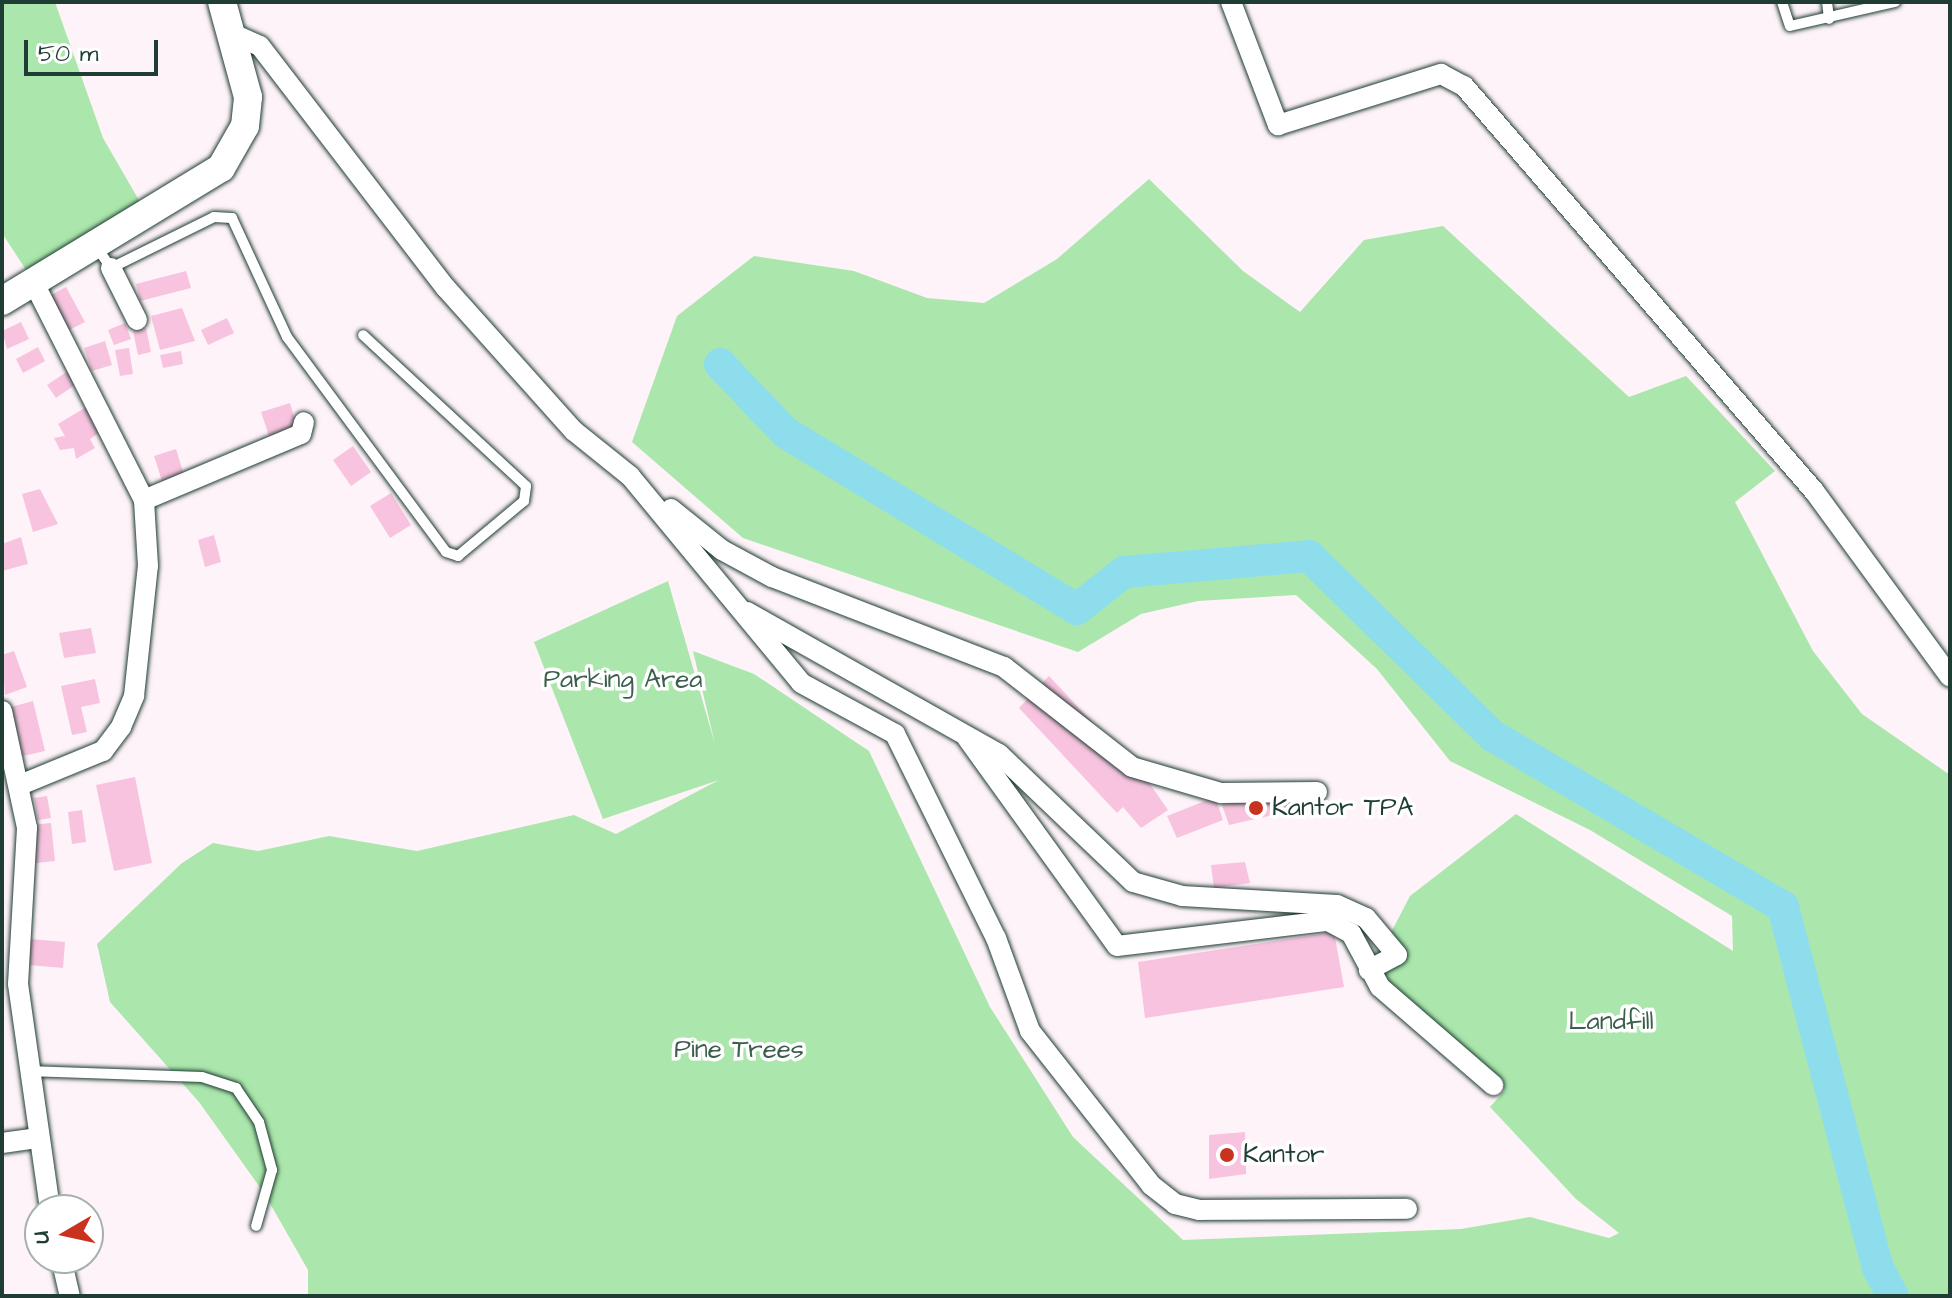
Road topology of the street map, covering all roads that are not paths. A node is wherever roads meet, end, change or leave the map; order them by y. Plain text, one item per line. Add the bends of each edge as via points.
1 (222, 2) edge
2 (1231, 2) edge
3 (1782, 2) edge
4 (1827, 2) edge
5 (1895, 2) edge
6 (1829, 19) junction
7 (235, 35) junction
8 (94, 244) junction
9 (111, 268) junction
10 (33, 281) junction
11 (2, 301) edge
12 (137, 320) dead end
13 (363, 335) dead end
14 (304, 422) dead end
15 (630, 476) junction
16 (144, 500) junction
17 (736, 607) junction
18 (1950, 677) edge
19 (2, 711) edge
20 (961, 728) junction
21 (20, 785) junction
22 (1317, 792) dead end
23 (1369, 970) junction
24 (25, 1070) junction
25 (1493, 1085) dead end
26 (37, 1138) junction
27 (2, 1143) edge
28 (47, 1194) edge
29 (1407, 1209) dead end
30 (256, 1226) dead end
31 (65, 1274) edge
32 (70, 1296) edge

1 - 7 street
2 - 18 street via 1278,125 1441,74 1464,86 1814,491
3 - 6 lane via 1790,26
4 - 6 lane
5 - 6 lane
7 - 8 street via 248,97 235,148 203,185
7 - 15 street via 273,60 446,288 574,431
8 - 9 lane
8 - 10 street
9 - 12 street
9 - 13 lane via 214,217 232,218 287,337 446,552 458,556 524,501 526,486
10 - 11 street
10 - 16 street
14 - 16 street via 289,440
15 - 17 street
15 - 22 street via 722,550 772,577 1004,667 1132,767 1221,793
16 - 21 street via 142,639 121,727 103,751
17 - 20 street
17 - 29 street via 801,683 879,721 909,752 996,938 1030,1031 1151,1185 1175,1204 1199,1210
19 - 21 street
20 - 23 street via 1117,946 1328,921 1351,933
20 - 23 street via 999,754 1133,882 1182,896 1337,905 1390,938 1397,955
21 - 24 street via 28,862 18,984
23 - 25 street
24 - 26 street
24 - 30 lane via 202,1077 236,1088 259,1122 272,1170
26 - 27 street
26 - 28 street
31 - 32 street

